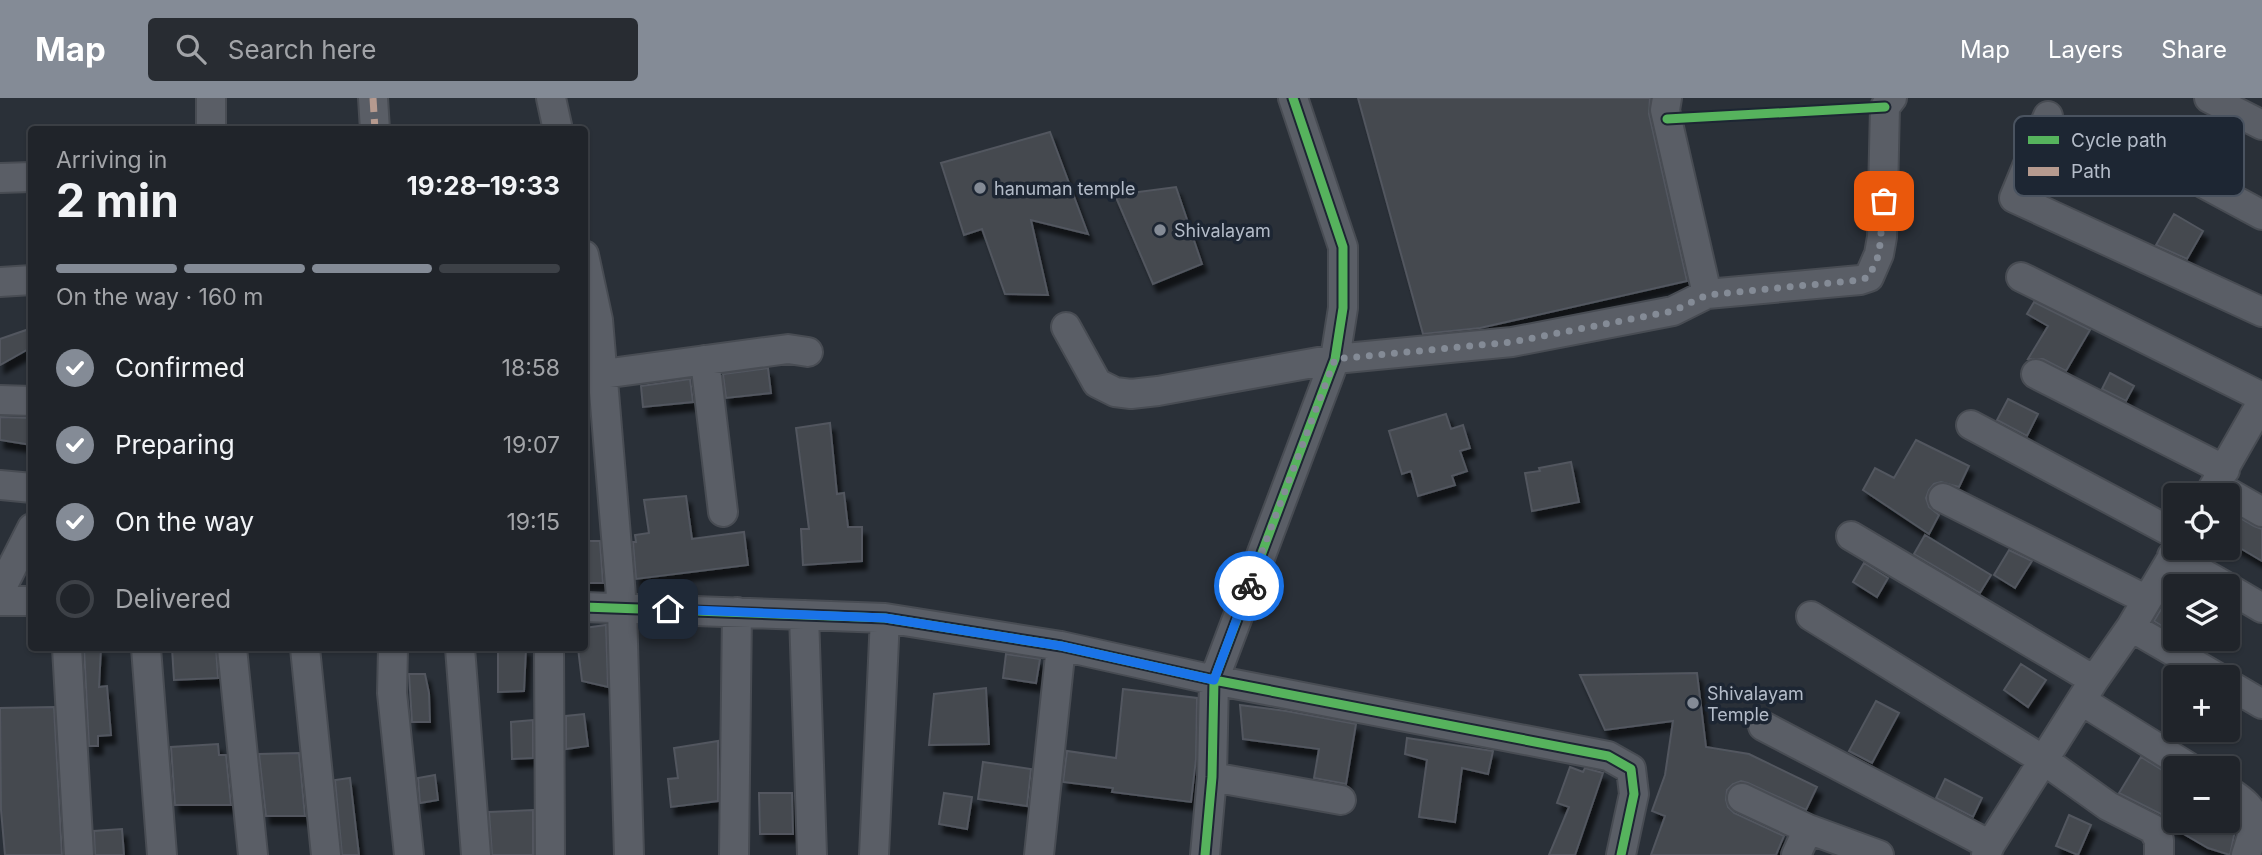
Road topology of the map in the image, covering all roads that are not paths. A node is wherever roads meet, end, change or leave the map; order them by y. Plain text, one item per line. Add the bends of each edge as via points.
1 (211, 98) edge
2 (373, 98) edge
3 (551, 98) edge
4 (1293, 98) edge
5 (1667, 98) edge
6 (1892, 98) edge
7 (2209, 98) edge
8 (2262, 125) edge
9 (211, 126) edge
10 (375, 126) edge
11 (557, 126) edge
12 (28, 177) edge
13 (0, 178) edge
14 (2015, 196) edge
15 (2227, 196) edge
16 (2262, 215) edge
17 (2021, 277) dead end
18 (28, 280) edge
19 (0, 282) edge
20 (588, 293) edge
21 (1707, 295) junction
22 (2262, 312) edge
23 (591, 321) edge
24 (1066, 327) dead end
25 (808, 352) dead end
26 (1335, 359) junction
27 (705, 360) junction
28 (603, 374) junction
29 (2036, 374) dead end
30 (0, 400) edge
31 (28, 401) edge
32 (595, 404) edge
33 (2260, 409) edge
34 (1971, 425) dead end
35 (2216, 483) edge
36 (0, 485) edge
37 (28, 488) edge
38 (1943, 498) dead end
39 (2240, 498) edge
40 (723, 512) dead end
41 (2262, 512) edge
42 (28, 536) edge
43 (1851, 536) dead end
44 (2163, 539) edge
45 (2168, 560) edge
46 (2192, 560) edge
47 (2210, 574) edge
48 (0, 591) edge
49 (2240, 595) edge
50 (2147, 600) junction
51 (0, 601) edge
52 (28, 601) edge
53 (588, 607) edge
54 (622, 607) junction
55 (2262, 608) edge
56 (737, 612) junction
57 (804, 615) junction
58 (1811, 616) dead end
59 (885, 618) junction
60 (2131, 627) junction
61 (1061, 646) junction
62 (67, 651) edge
63 (146, 651) edge
64 (232, 651) edge
65 (304, 651) edge
66 (393, 651) edge
67 (460, 651) edge
68 (549, 651) edge
69 (2196, 665) edge
70 (1214, 680) junction
71 (2088, 690) junction
72 (2240, 691) edge
73 (2262, 704) edge
74 (1763, 726) dead end
75 (2174, 756) edge
76 (2045, 761) junction
77 (1212, 777) junction
78 (1742, 798) dead end
79 (2240, 799) edge
80 (1341, 800) dead end
81 (1808, 829) junction
82 (1988, 850) edge
83 (79, 855) edge
84 (162, 855) edge
85 (253, 855) edge
86 (326, 855) edge
87 (409, 855) edge
88 (476, 855) edge
89 (550, 855) edge
90 (629, 855) edge
91 (734, 855) edge
92 (812, 855) edge
93 (874, 855) edge
94 (1039, 855) edge
95 (1205, 855) edge
96 (1621, 855) edge
97 (1796, 855) edge
98 (1879, 855) edge
99 (2159, 855) edge
100 (2246, 855) edge

1 - 9 street
2 - 10 street
3 - 11 street
4 - 26 street via 1343,247 1343,308
5 - 21 street via 1665,110
6 - 21 street via 1885,107 1882,237 1869,277
7 - 8 street
12 - 13 street
14 - 22 street
15 - 16 street
17 - 33 street
18 - 19 street
20 - 23 street
21 - 26 street via 1673,311 1512,342
23 - 28 street
24 - 26 street via 1097,383 1131,394
25 - 27 street via 788,349
26 - 70 street
27 - 28 street
27 - 40 street
28 - 32 street
29 - 35 street
30 - 31 street
32 - 54 street
33 - 35 street
34 - 44 street
36 - 37 street
38 - 50 street
39 - 41 street
42 - 48 street
43 - 71 street
45 - 50 street
46 - 47 street
49 - 55 street
50 - 60 street
51 - 52 street
53 - 54 street
54 - 56 street
54 - 90 street
56 - 57 street
56 - 91 street
57 - 59 street
57 - 92 street
58 - 76 street
59 - 61 street
59 - 93 street
60 - 69 street
60 - 71 street
61 - 70 street
61 - 94 street
62 - 83 street
63 - 84 street
64 - 85 street
65 - 86 street
66 - 87 street via 392,693
67 - 88 street
68 - 89 street
70 - 77 street
70 - 96 street via 1608,756 1630,769 1634,794
71 - 75 street
71 - 76 street
72 - 73 street
74 - 82 street
76 - 82 street
76 - 99 street via 2108,806 2153,829
77 - 80 street
77 - 95 street
78 - 81 street
79 - 100 street via 2252,810 2255,825
81 - 97 street
81 - 98 street

